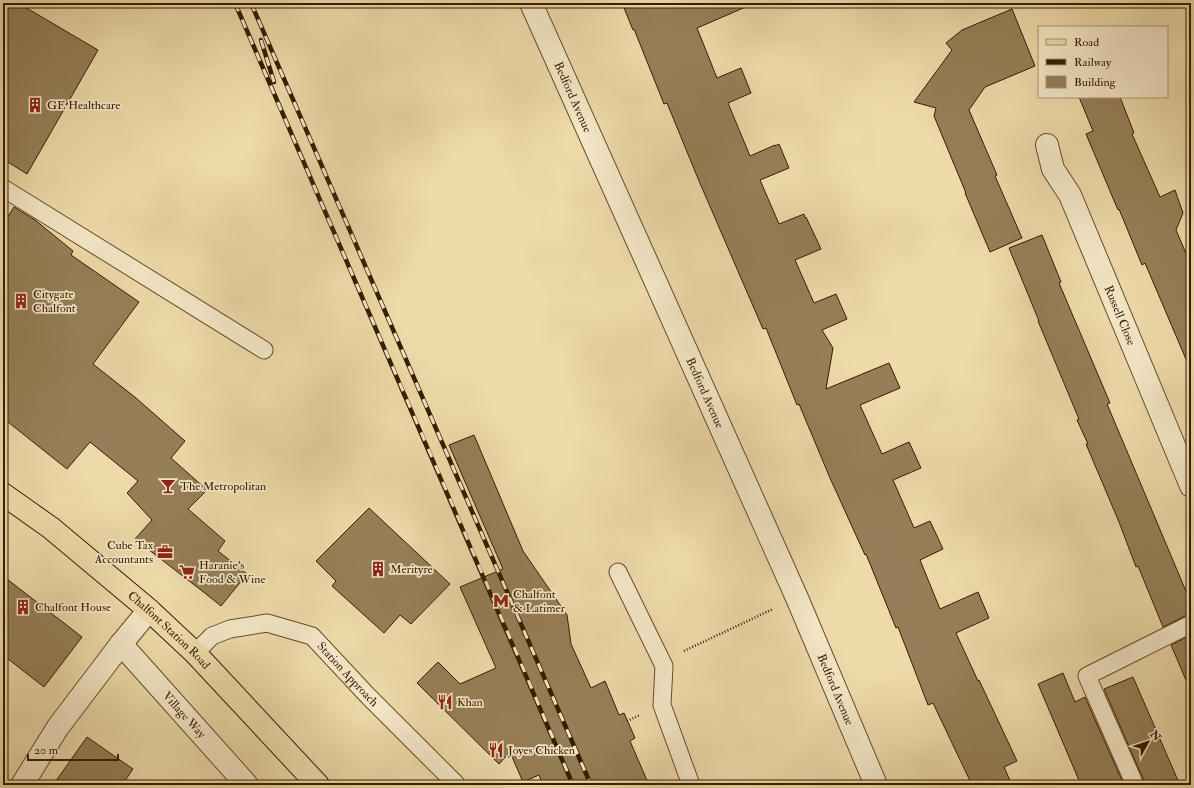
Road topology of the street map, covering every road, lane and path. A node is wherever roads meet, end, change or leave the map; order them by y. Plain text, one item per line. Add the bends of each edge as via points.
1 (531, 3) edge
2 (1047, 145) dead end
3 (3, 188) edge
4 (264, 350) dead end
5 (1191, 486) edge
6 (3, 494) edge
7 (618, 572) dead end
8 (797, 598) junction
9 (149, 610) junction
10 (1191, 624) edge
11 (121, 644) junction
12 (195, 653) junction
13 (679, 654) dead end
14 (542, 782) dead end
15 (22, 785) edge
16 (247, 785) edge
17 (318, 785) edge
18 (458, 785) edge
19 (538, 785) edge
20 (690, 785) edge
21 (876, 785) edge
22 (1135, 785) edge

1 - 8 street, Bedford Avenue
2 - 5 street, Russell Close via 1053,169 1070,195
3 - 4 lane
6 - 9 main road, Chalfont Station Road via 51,528
7 - 20 lane via 664,666 662,705
8 - 13 path
8 - 21 street, Bedford Avenue
9 - 11 street
9 - 12 main road, Chalfont Station Road
10 - 22 lane via 1088,676
11 - 15 street via 58,727
11 - 16 street, Village Way
12 - 17 main road, Chalfont Station Road
12 - 18 lane, Station Approach via 212,636 230,629 267,623 312,636
14 - 19 path

